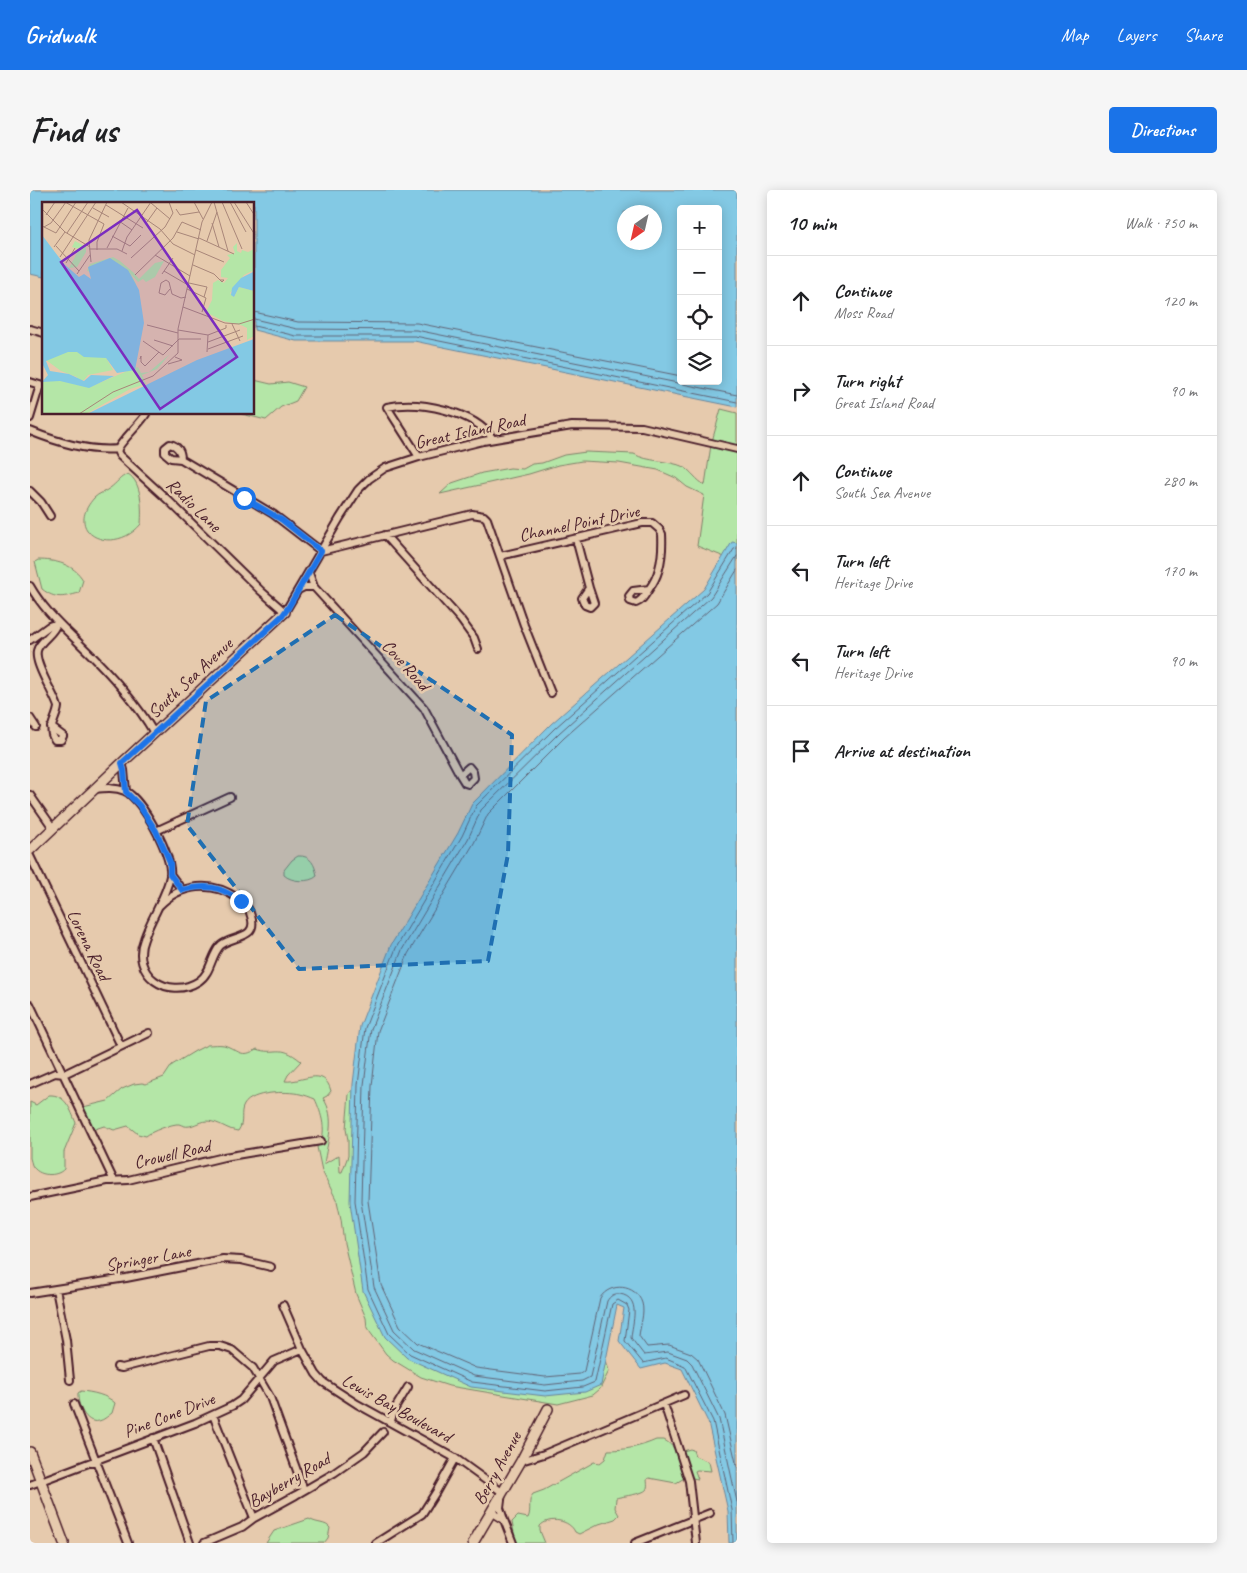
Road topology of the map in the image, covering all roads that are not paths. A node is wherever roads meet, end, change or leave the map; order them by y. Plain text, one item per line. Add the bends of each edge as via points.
1 (30, 382) edge
2 (42, 386) edge
3 (145, 415) edge
4 (30, 418) edge
5 (30, 431) edge
6 (493, 439) junction
7 (118, 449) junction
8 (737, 449) edge
9 (419, 456) junction
10 (181, 459) dead end
11 (30, 491) edge
12 (50, 516) dead end
13 (385, 536) junction
14 (576, 539) junction
15 (321, 551) junction
16 (500, 556) junction
17 (309, 573) junction
18 (30, 586) edge
19 (314, 587) junction
20 (589, 588) dead end
21 (300, 589) junction
22 (649, 589) dead end
23 (285, 612) junction
24 (57, 623) junction
25 (30, 640) edge
26 (478, 649) dead end
27 (550, 693) dead end
28 (30, 718) edge
29 (36, 727) dead end
30 (51, 727) dead end
31 (154, 733) junction
32 (122, 763) junction
33 (460, 775) dead end
34 (94, 789) junction
35 (126, 792) junction
36 (30, 795) edge
37 (230, 797) dead end
38 (53, 828) junction
39 (156, 831) junction
40 (30, 850) edge
41 (30, 856) edge
42 (170, 874) junction
43 (182, 890) junction
44 (159, 906) junction
45 (30, 1004) edge
46 (149, 1033) dead end
47 (121, 1046) junction
48 (64, 1074) junction
49 (30, 1084) edge
50 (321, 1141) dead end
51 (114, 1181) junction
52 (30, 1197) edge
53 (271, 1267) dead end
54 (56, 1289) junction
55 (30, 1293) edge
56 (283, 1305) dead end
57 (302, 1349) junction
58 (117, 1367) dead end
59 (259, 1378) junction
60 (70, 1380) dead end
61 (408, 1387) dead end
62 (684, 1395) dead end
63 (74, 1404) dead end
64 (664, 1404) junction
65 (548, 1409) dead end
66 (213, 1415) junction
67 (391, 1421) junction
68 (383, 1432) dead end
69 (153, 1438) junction
70 (30, 1452) edge
71 (455, 1458) junction
72 (96, 1460) junction
73 (520, 1461) junction
74 (40, 1481) junction
75 (30, 1485) edge
76 (304, 1490) junction
77 (502, 1492) junction
78 (491, 1512) junction
79 (710, 1513) dead end
80 (254, 1518) junction
81 (694, 1519) junction
82 (504, 1520) junction
83 (64, 1543) edge
84 (128, 1543) edge
85 (190, 1543) edge
86 (204, 1543) edge
87 (376, 1543) edge
88 (473, 1543) edge
89 (513, 1543) edge
90 (634, 1543) edge
91 (696, 1543) edge

1 - 2 street
2 - 4 street
3 - 7 street
5 - 7 street via 90,449
6 - 8 street, Great Island Road via 572,426 642,427
6 - 9 street, Great Island Road
6 - 9 street via 484,428 443,408 401,404 387,407
7 - 23 street, Radio Lane via 120,456
9 - 15 street, Great Island Road via 385,468 363,484
10 - 15 street via 278,517
11 - 12 street
13 - 15 street
13 - 16 street via 472,514 481,515 486,518
13 - 26 street via 461,620
14 - 16 street, Channel Point Drive
14 - 20 street
14 - 22 street, Channel Point Drive via 634,524 648,522 655,526 662,534 662,550 657,576
15 - 17 street, Great Island Road
16 - 27 street
17 - 19 street, Cove Road
17 - 21 street, Great Island Road
18 - 24 street
19 - 21 street
19 - 33 street, Cove Road via 424,708
21 - 23 street, Great Island Road
23 - 31 street, South Sea Avenue
24 - 25 street
24 - 30 street via 56,629 36,651 37,661 58,707
24 - 31 street via 116,681
28 - 29 street
31 - 32 street, South Sea Avenue
32 - 34 street, South Sea Avenue
32 - 35 street
34 - 35 street
34 - 38 street, South Sea Avenue
35 - 39 street
36 - 38 street
37 - 39 street
38 - 40 street, South Sea Avenue
39 - 42 street via 170,862
41 - 47 street, Lorena Road
42 - 43 street
42 - 44 street
43 - 44 street
43 - 44 street via 202,886 229,892 247,906 252,921 249,932 219,947 204,977 188,987 175,989 157,982 147,973 141,960 142,943
45 - 48 street
46 - 47 street
47 - 48 street
48 - 49 street via 55,1073
48 - 51 street
50 - 51 street, Crowell Road via 224,1157
51 - 52 street, Crowell Road
53 - 54 street, Springer Lane via 223,1259
54 - 55 street, Springer Lane
54 - 60 street
56 - 57 street, Lewis Bay Boulevard
57 - 59 street, Pine Cone Drive via 274,1361
57 - 67 street, Lewis Bay Boulevard via 323,1382
58 - 59 street via 220,1346 248,1362
59 - 66 street, Pine Cone Drive via 241,1400
59 - 76 street via 270,1397
61 - 67 street
62 - 64 street
63 - 72 street
64 - 73 street
64 - 81 street via 686,1467
65 - 73 street, Berry Avenue
66 - 69 street, Pine Cone Drive
66 - 80 street
67 - 71 street, Lewis Bay Boulevard
68 - 76 street, Bayberry Road via 364,1452
69 - 72 street, Pine Cone Drive
69 - 85 street
70 - 74 street
71 - 77 street, Lewis Bay Boulevard
71 - 87 street via 422,1514
72 - 74 street, Pine Cone Drive
72 - 84 street
73 - 77 street, Berry Avenue
74 - 75 street, Pine Cone Drive
74 - 83 street
76 - 80 street, Bayberry Road
77 - 78 street, Berry Avenue
77 - 82 street via 500,1508
78 - 82 street
78 - 88 street, Berry Avenue
79 - 81 street
80 - 86 street, Bayberry Road
81 - 90 street
81 - 91 street
82 - 89 street

